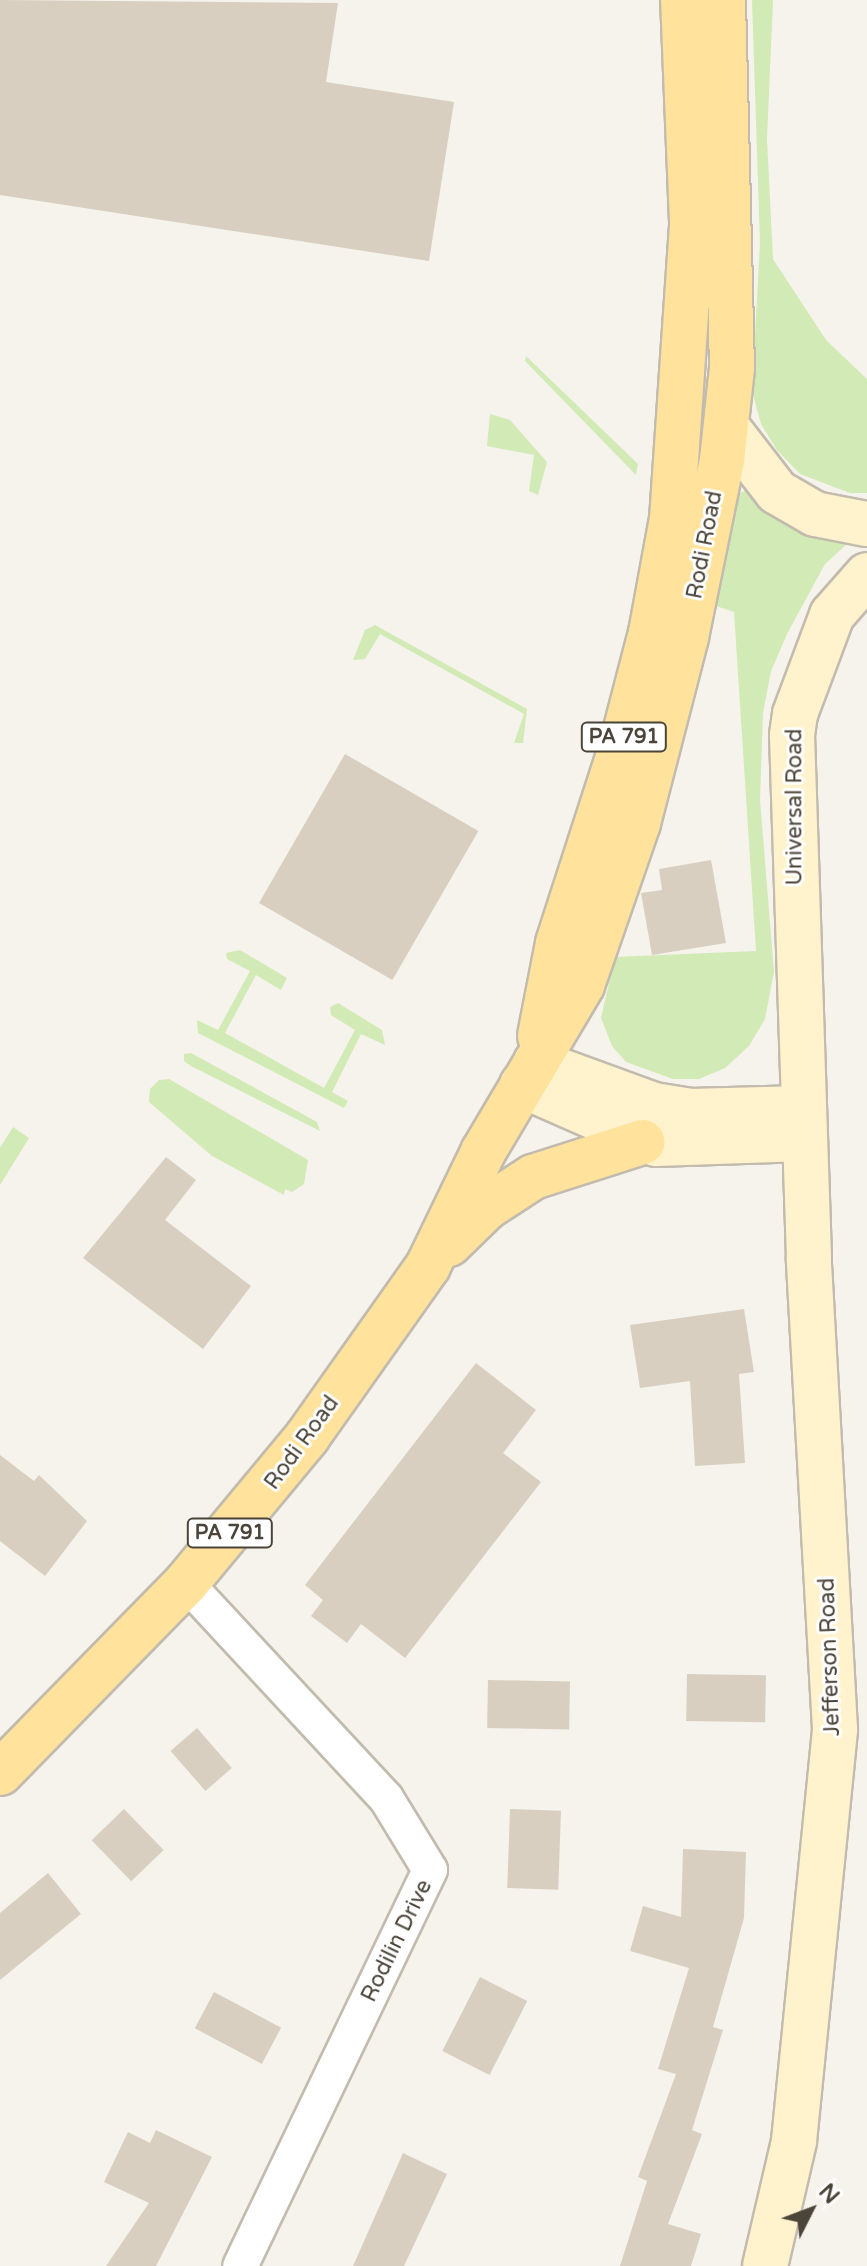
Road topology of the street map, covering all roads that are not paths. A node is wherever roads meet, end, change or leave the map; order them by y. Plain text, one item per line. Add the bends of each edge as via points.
1 (683, 0) edge
2 (723, 0) edge
3 (726, 426) junction
4 (867, 524) edge
5 (867, 575) edge
6 (797, 962) joint
7 (529, 1074) junction
8 (804, 1124) junction
9 (643, 1142) junction
10 (428, 1266) junction
11 (186, 1583) junction
12 (0, 1773) edge
13 (240, 2266) edge
14 (765, 2266) edge

1 - 7 main road, Rodi Road / PA 791 via 692,222 672,519 651,633 621,748 558,943
2 - 3 main road, Rodi Road / PA 791 via 732,368
3 - 4 street via 777,492 815,514
3 - 7 main road, Rodi Road / PA 791 via 711,529 638,823 582,985
5 - 6 street, Universal Road via 832,615 795,714
6 - 8 street, Jefferson Road
7 - 8 street via 654,1105
7 - 9 street
7 - 10 main road, Rodi Road / PA 791
8 - 9 street via 685,1146
8 - 14 street, Jefferson Road via 835,1729 794,2141
9 - 10 main road via 561,1167 508,1192
10 - 11 main road, Rodi Road / PA 791 via 260,1500
11 - 12 main road, Rodi Road / PA 791
11 - 13 street, Rodilin Drive via 386,1798 430,1870

